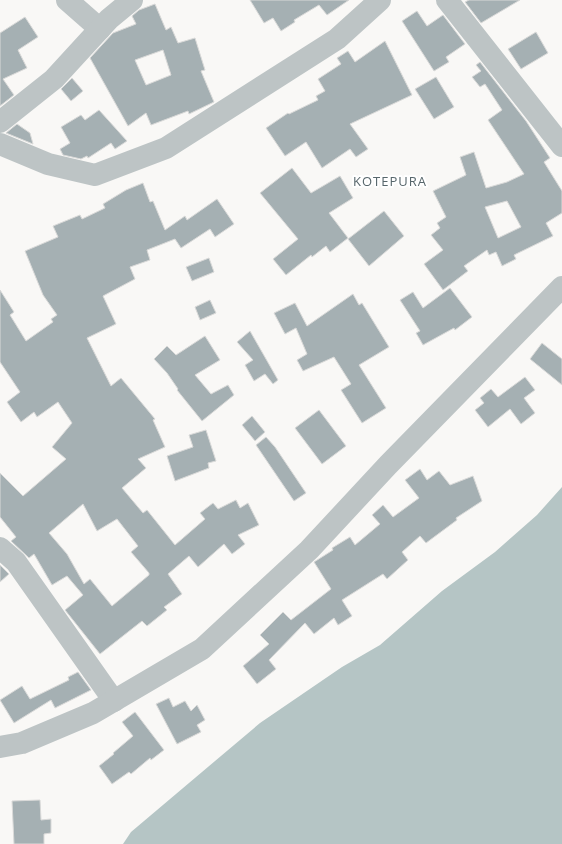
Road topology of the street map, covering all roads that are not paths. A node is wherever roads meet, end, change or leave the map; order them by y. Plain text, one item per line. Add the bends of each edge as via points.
1 (68, 0) edge
2 (132, 0) edge
3 (380, 0) edge
4 (447, 0) edge
5 (100, 29) junction
6 (0, 122) edge
7 (0, 144) edge
8 (562, 146) edge
9 (562, 286) edge
10 (0, 548) edge
11 (114, 701) junction
12 (0, 748) edge

1 - 5 street
2 - 5 street
3 - 7 street via 337,39 159,151 95,175 48,164
4 - 8 street
5 - 6 street via 54,78
9 - 11 street via 388,464 309,550 202,650
10 - 11 street via 16,562
11 - 12 street via 93,713 22,743

